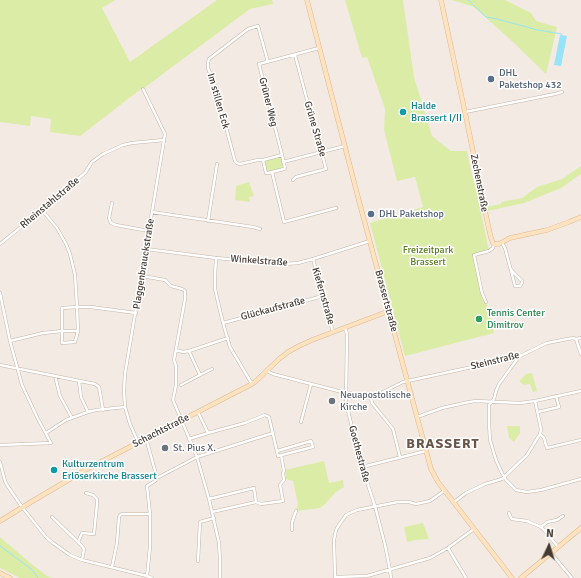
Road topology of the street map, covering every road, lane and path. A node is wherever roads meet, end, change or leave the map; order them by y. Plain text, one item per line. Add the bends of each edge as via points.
1 (307, 0) edge
2 (441, 0) edge
3 (320, 48) junction
4 (295, 55) junction
5 (268, 62) junction
6 (143, 89) dead end
7 (562, 92) dead end
8 (465, 112) junction
9 (164, 140) junction
10 (345, 146) junction
11 (322, 152) junction
12 (282, 155) junction
13 (263, 160) junction
14 (283, 162) junction
15 (217, 164) dead end
16 (272, 172) junction
17 (293, 180) dead end
18 (112, 203) dead end
19 (336, 208) dead end
20 (42, 210) junction
21 (152, 212) junction
22 (581, 217) edge
23 (208, 221) junction
24 (254, 223) dead end
25 (253, 227) junction
26 (260, 229) dead end
27 (149, 231) junction
28 (370, 241) junction
29 (502, 243) junction
30 (0, 244) edge
31 (494, 244) junction
32 (146, 249) junction
33 (216, 258) junction
34 (313, 259) junction
35 (510, 268) junction
36 (142, 276) junction
37 (0, 293) edge
38 (323, 296) junction
39 (486, 302) dead end
40 (77, 308) junction
41 (389, 311) junction
42 (136, 313) junction
43 (223, 323) junction
44 (346, 328) junction
45 (62, 331) junction
46 (78, 331) junction
47 (333, 332) junction
48 (228, 338) junction
49 (581, 338) edge
50 (576, 339) junction
51 (10, 341) junction
52 (176, 350) junction
53 (189, 351) junction
54 (581, 354) edge
55 (518, 357) junction
56 (0, 365) edge
57 (17, 368) junction
58 (212, 369) dead end
59 (267, 371) junction
60 (200, 375) junction
61 (55, 376) junction
62 (78, 381) junction
63 (407, 382) junction
64 (252, 384) junction
65 (311, 384) junction
66 (181, 385) dead end
67 (581, 391) edge
68 (346, 393) junction
69 (556, 396) junction
70 (371, 398) junction
71 (491, 402) junction
72 (535, 402) junction
73 (125, 407) junction
74 (104, 410) junction
75 (88, 412) junction
76 (198, 412) junction
77 (538, 412) junction
78 (416, 417) junction
79 (72, 418) junction
80 (182, 420) junction
81 (301, 422) dead end
82 (46, 432) junction
83 (208, 433) junction
84 (273, 433) junction
85 (540, 434) junction
86 (146, 438) junction
87 (189, 439) junction
88 (581, 440) edge
89 (138, 443) junction
90 (0, 445) edge
91 (277, 450) junction
92 (426, 451) junction
93 (279, 455) junction
94 (197, 457) junction
95 (400, 457) junction
96 (0, 462) edge
97 (362, 467) junction
98 (504, 477) junction
99 (157, 478) junction
100 (581, 479) edge
101 (444, 491) junction
102 (86, 493) dead end
103 (209, 499) junction
104 (256, 502) junction
105 (454, 502) junction
106 (375, 506) junction
107 (22, 507) junction
108 (296, 511) dead end
109 (212, 512) junction
110 (510, 513) dead end
111 (150, 514) junction
112 (563, 516) dead end
113 (52, 517) dead end
114 (214, 518) junction
115 (0, 521) edge
116 (541, 527) junction
117 (581, 528) edge
118 (474, 529) junction
119 (292, 530) dead end
120 (78, 542) junction
121 (558, 547) junction
122 (448, 548) junction
123 (551, 553) junction
124 (82, 560) junction
125 (198, 561) dead end
126 (112, 567) junction
127 (390, 570) junction
128 (0, 573) edge
129 (147, 576) junction
130 (10, 578) edge
131 (152, 578) edge
132 (220, 578) edge
133 (391, 578) edge
134 (466, 578) edge
135 (512, 578) edge
136 (521, 578) edge
137 (572, 578) edge

1 - 3 street, Brassertstraße
2 - 8 street, Zechenstraße
3 - 4 street, Grüner Weg
3 - 10 street, Brassertstraße
4 - 5 street, Grüner Weg
4 - 11 street, Grüne Straße
5 - 12 street, Grüner Weg via 258,64
5 - 13 street, Im stillen Eck via 258,26 248,29 209,59 208,63 235,161 240,164
6 - 9 street, Plaggenbrauckstraße via 165,134
7 - 8 street
8 - 31 street, Zechenstraße
9 - 20 street, Rheinstahlstraße via 123,145 103,154 92,162 86,173
9 - 21 street, Plaggenbrauckstraße
10 - 11 street
10 - 28 street, Brassertstraße
11 - 14 street
11 - 17 street, Grüne Straße via 326,169
12 - 13 street
12 - 14 street, Grüner Weg
13 - 16 street via 266,173
14 - 16 street via 284,169
15 - 23 street
16 - 19 street via 284,222
18 - 27 street via 110,223
20 - 30 street, Rheinstahlstraße
20 - 40 street via 57,228 70,254 76,275
21 - 23 street
21 - 27 street, Plaggenbrauckstraße
22 - 29 street via 547,230 510,238
23 - 25 street
24 - 25 street
25 - 26 street
27 - 32 street, Plaggenbrauckstraße
28 - 34 street, Winkelstraße
28 - 41 street, Brassertstraße
29 - 31 street
29 - 35 street
31 - 39 street via 489,251 474,255
32 - 33 street, Winkelstraße
32 - 36 street, Plaggenbrauckstraße
33 - 34 street, Winkelstraße via 285,264
33 - 43 street via 216,289
34 - 38 street, Kiefernstraße
35 - 35 street via 515,286 520,286 522,281
36 - 42 street, Plaggenbrauckstraße
36 - 52 street via 166,281 184,291 185,299
37 - 51 street
38 - 43 street, Glückaufstraße
38 - 47 street, Kiefernstraße
40 - 42 street via 91,307
40 - 45 street via 62,308
40 - 46 street
41 - 44 street, Schachtstraße
41 - 63 street, Brassertstraße
42 - 73 street, Plaggenbrauckstraße via 125,374
43 - 48 street
44 - 47 street, Schachtstraße
44 - 68 street, Goethestraße
45 - 46 street
45 - 46 street via 62,343 75,342
45 - 51 street
47 - 59 street, Schachtstraße via 288,352
48 - 53 street
48 - 64 street via 230,347
49 - 50 street, Steinstraße
50 - 54 street
50 - 55 street, Steinstraße via 547,343
51 - 57 street
52 - 53 street
52 - 80 street via 176,385 173,400
53 - 60 street
55 - 63 street, Steinstraße
55 - 71 street via 499,384
56 - 57 street
57 - 61 street
57 - 82 street via 24,390
58 - 60 street
59 - 64 street, Schachtstraße
59 - 65 street
60 - 66 street
61 - 62 street
61 - 79 street via 60,396
62 - 74 street via 99,387
62 - 75 street via 81,397
63 - 70 street, Steinstraße
63 - 78 street, Brassertstraße
64 - 76 street, Schachtstraße
65 - 68 street
65 - 81 street
67 - 69 street
68 - 70 street
68 - 97 street, Goethestraße via 346,403
69 - 72 street
69 - 77 street via 559,407
70 - 95 street via 393,429
71 - 72 street
71 - 78 street via 469,402
71 - 98 street via 490,440
72 - 77 street
73 - 74 street
73 - 89 street, Plaggenbrauckstraße
74 - 75 street
75 - 79 street
76 - 80 street, Schachtstraße
76 - 83 street, Schachtstraße
77 - 85 street
78 - 92 street, Brassertstraße
79 - 82 street
80 - 86 street, Schachtstraße
80 - 87 street
82 - 90 street via 51,443
83 - 84 street via 245,423 263,415 268,417
83 - 87 street
84 - 91 street
84 - 94 street
85 - 88 street via 547,448
85 - 98 street via 527,455
86 - 89 street, Schachtstraße
86 - 99 street
87 - 94 street
89 - 107 street, Schachtstraße
91 - 93 street
91 - 93 street via 311,441 313,446
92 - 95 street
92 - 101 street, Brassertstraße via 431,469
93 - 104 street via 284,470 284,480 280,486 283,501 261,504
94 - 99 street
94 - 103 street
95 - 97 street
96 - 107 street via 5,481
97 - 106 street, Goethestraße
98 - 100 street via 516,490 527,492
98 - 105 street via 475,488
99 - 111 street via 147,486
101 - 105 street, Brassertstraße
101 - 106 street via 430,501
102 - 120 street via 97,499 94,534 82,532
103 - 104 street via 254,488
103 - 109 street
104 - 109 street
105 - 118 street, Brassertstraße
106 - 127 street, Goethestraße
106 - 127 street via 346,515 336,530 336,577 367,576
107 - 115 street, Schachtstraße
107 - 124 street via 46,537 70,555
108 - 119 street
109 - 114 street
110 - 116 street via 512,519
111 - 126 street via 119,516 118,543
111 - 129 street
112 - 116 street
113 - 120 street
114 - 125 street via 200,522
114 - 132 street via 219,543
116 - 121 street
117 - 121 street
118 - 122 street
118 - 135 street, Brassertstraße
120 - 124 street via 84,549
121 - 123 street
122 - 127 street via 430,558
122 - 134 street
123 - 136 street
123 - 137 street
124 - 126 street
126 - 129 street
127 - 133 street, Goethestraße
128 - 130 street
129 - 131 street

